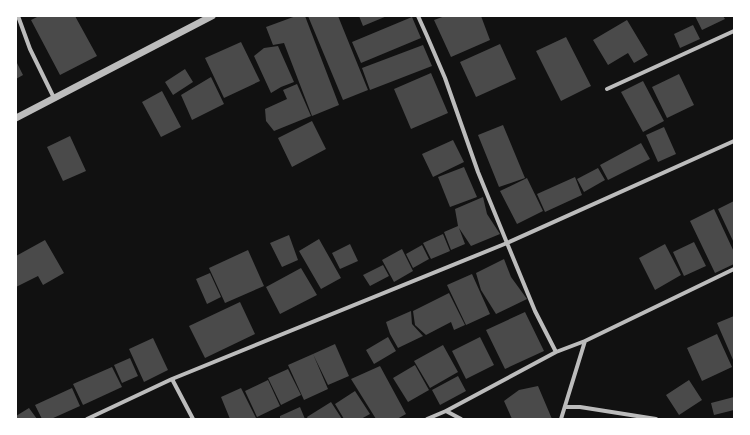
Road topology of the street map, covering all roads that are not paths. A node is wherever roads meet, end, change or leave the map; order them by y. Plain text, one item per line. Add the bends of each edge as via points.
1 (18, 16) edge
2 (212, 16) edge
3 (418, 16) edge
4 (734, 31) edge
5 (607, 89) dead end
6 (54, 98) junction
7 (16, 118) edge
8 (734, 141) edge
9 (507, 243) junction
10 (734, 269) edge
11 (585, 341) junction
12 (556, 352) junction
13 (172, 379) junction
14 (565, 407) junction
15 (446, 411) junction
16 (86, 419) edge
17 (193, 419) edge
18 (427, 419) edge
19 (461, 419) edge
20 (561, 419) edge
21 (656, 419) edge

1 - 6 street via 30,49
2 - 6 street
3 - 9 street via 445,78 478,172
4 - 5 street
6 - 7 street
8 - 9 street
9 - 12 street via 535,311
9 - 13 street
10 - 11 street
11 - 12 street
11 - 14 street
12 - 15 street
13 - 16 street
13 - 17 street
14 - 20 street
14 - 21 street via 580,406
15 - 18 street
15 - 19 street

